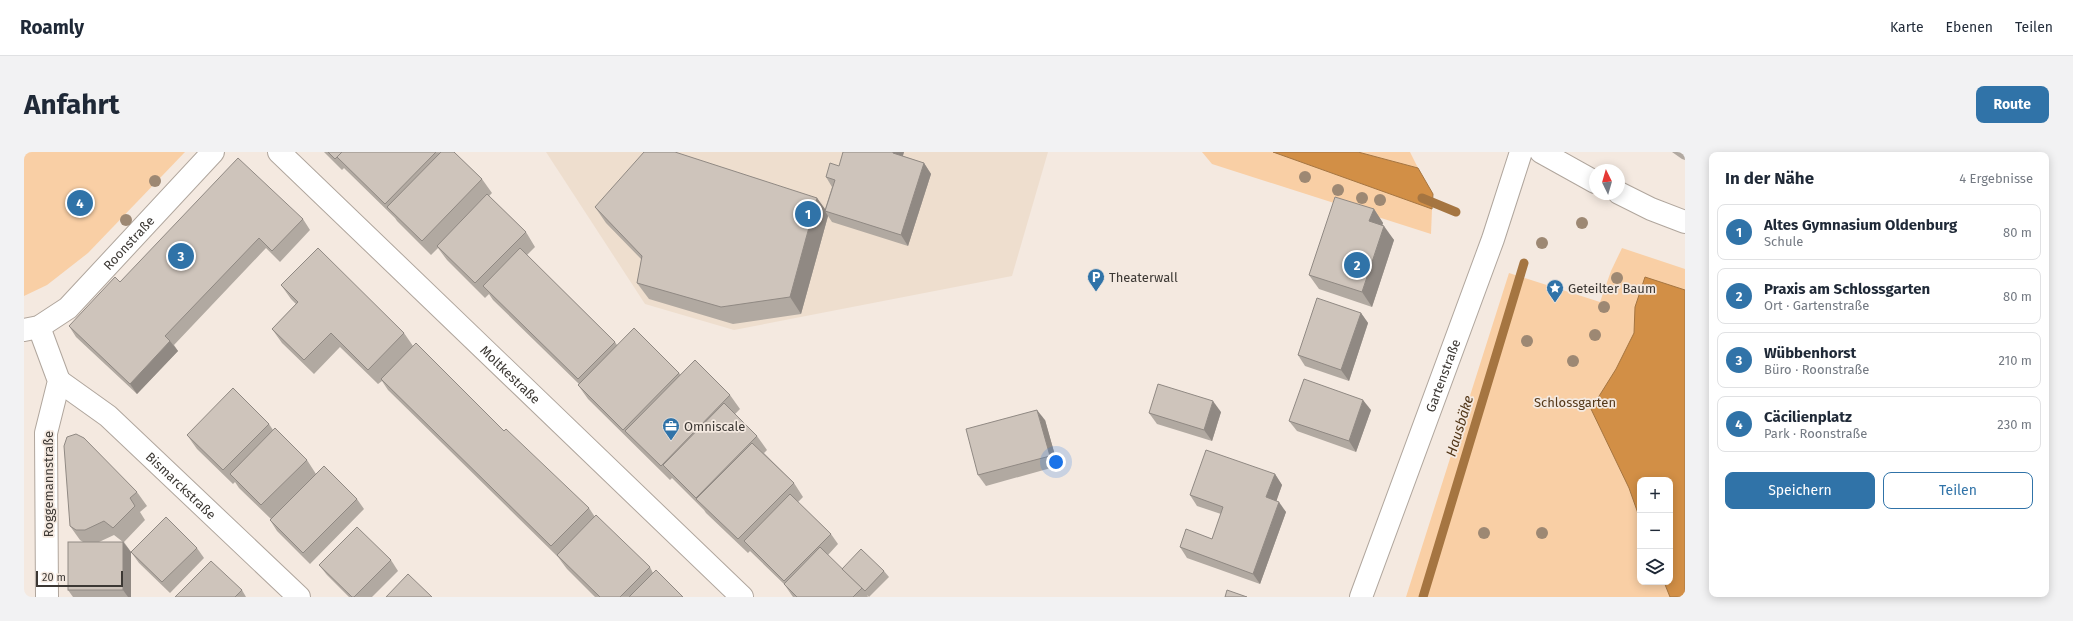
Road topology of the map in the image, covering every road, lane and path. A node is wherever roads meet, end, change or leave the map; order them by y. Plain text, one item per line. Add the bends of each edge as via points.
1 (213, 152) edge
2 (279, 152) edge
3 (1521, 152) edge
4 (1541, 152) edge
5 (1589, 179) edge
6 (1625, 196) edge
7 (1685, 222) edge
8 (32, 329) edge
9 (59, 381) junction
10 (47, 597) edge
11 (299, 597) edge
12 (742, 597) edge
13 (1361, 597) edge

1 - 8 street, Roonstraße via 68,308
2 - 12 street, Moltkestraße
3 - 13 street, Gartenstraße via 1493,239
4 - 5 street
6 - 7 street
8 - 9 street
9 - 10 street, Roggemannstraße via 46,433
9 - 11 street, Bismarckstraße via 108,416

